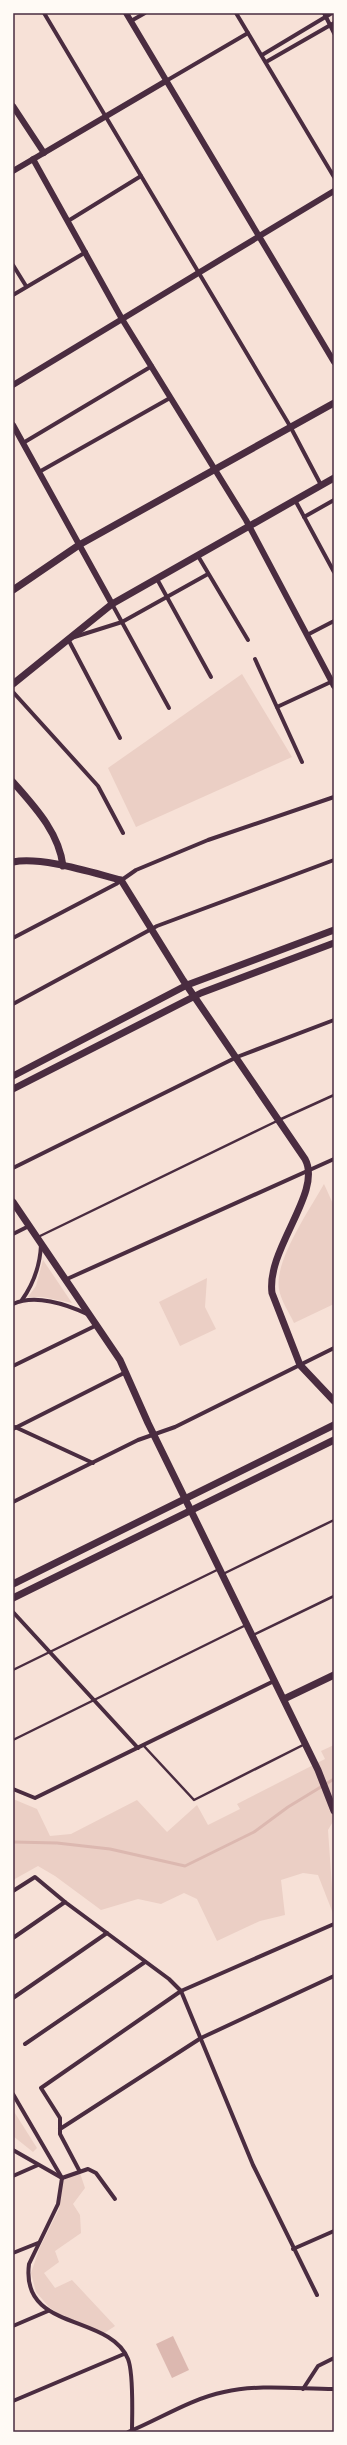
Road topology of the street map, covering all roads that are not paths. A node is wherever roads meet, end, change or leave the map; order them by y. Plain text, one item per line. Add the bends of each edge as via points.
1 (44, 13) edge
2 (126, 13) edge
3 (145, 13) edge
4 (236, 13) edge
5 (332, 13) edge
6 (325, 15) edge
7 (131, 21) junction
8 (332, 24) edge
9 (248, 33) junction
10 (334, 33) edge
11 (262, 55) junction
12 (266, 62) junction
13 (166, 81) junction
14 (13, 106) edge
15 (105, 117) junction
16 (44, 153) junction
17 (33, 159) junction
18 (13, 171) edge
19 (141, 176) junction
20 (334, 177) edge
21 (334, 191) edge
22 (68, 221) junction
23 (259, 236) junction
24 (86, 252) junction
25 (13, 265) edge
26 (199, 272) junction
27 (26, 286) junction
28 (13, 295) edge
29 (122, 319) junction
30 (334, 362) edge
31 (152, 366) junction
32 (13, 384) edge
33 (170, 398) junction
34 (334, 402) edge
35 (13, 425) edge
36 (290, 426) junction
37 (23, 443) junction
38 (214, 470) junction
39 (39, 472) junction
40 (334, 478) edge
41 (321, 485) junction
42 (295, 500) junction
43 (334, 500) edge
44 (304, 517) junction
45 (249, 525) junction
46 (79, 545) junction
47 (198, 556) junction
48 (334, 572) edge
49 (208, 574) junction
50 (157, 579) junction
51 (13, 590) edge
52 (168, 597) junction
53 (112, 604) junction
54 (334, 621) edge
55 (122, 622) junction
56 (307, 635) junction
57 (68, 639) junction
58 (248, 640) dead end
59 (255, 658) dead end
60 (211, 678) dead end
61 (333, 683) edge
62 (13, 684) edge
63 (13, 692) edge
64 (277, 707) junction
65 (169, 708) dead end
66 (120, 738) dead end
67 (302, 762) dead end
68 (13, 782) edge
69 (334, 797) edge
70 (123, 833) dead end
71 (334, 860) edge
72 (13, 862) edge
73 (63, 866) junction
74 (121, 880) junction
75 (152, 928) junction
76 (334, 930) edge
77 (13, 938) edge
78 (334, 943) edge
79 (187, 985) junction
80 (195, 996) junction
81 (13, 1004) edge
82 (334, 1020) edge
83 (237, 1057) junction
84 (13, 1076) edge
85 (13, 1089) edge
86 (334, 1095) edge
87 (279, 1120) junction
88 (334, 1159) edge
89 (13, 1168) edge
90 (309, 1170) junction
91 (13, 1202) edge
92 (29, 1226) junction
93 (13, 1234) edge
94 (39, 1240) junction
95 (67, 1279) junction
96 (22, 1300) junction
97 (13, 1304) edge
98 (93, 1317) junction
99 (98, 1324) junction
100 (334, 1348) edge
101 (300, 1365) junction
102 (13, 1366) edge
103 (126, 1372) junction
104 (334, 1401) edge
105 (334, 1425) edge
106 (14, 1427) edge
107 (154, 1435) junction
108 (334, 1440) edge
109 (93, 1463) junction
110 (185, 1499) junction
111 (13, 1502) edge
112 (191, 1510) junction
113 (334, 1520) edge
114 (221, 1572) junction
115 (13, 1584) edge
116 (334, 1596) edge
117 (13, 1598) edge
118 (13, 1612) edge
119 (247, 1625) junction
120 (252, 1636) junction
121 (50, 1652) junction
122 (13, 1670) edge
123 (334, 1675) edge
124 (274, 1681) junction
125 (284, 1699) junction
126 (94, 1700) junction
127 (13, 1740) edge
128 (306, 1744) junction
129 (143, 1745) junction
130 (138, 1748) junction
131 (13, 1789) edge
132 (334, 1812) edge
133 (13, 1891) edge
134 (65, 1902) junction
135 (334, 1924) edge
136 (107, 1933) junction
137 (13, 1938) edge
138 (145, 1962) junction
139 (334, 1976) edge
140 (181, 1992) junction
141 (13, 1998) edge
142 (201, 2038) junction
143 (25, 2044) dead end
144 (13, 2094) edge
145 (60, 2129) junction
146 (13, 2150) edge
147 (38, 2165) junction
148 (79, 2170) junction
149 (13, 2176) edge
150 (62, 2178) junction
151 (115, 2199) dead end
152 (334, 2231) edge
153 (38, 2244) junction
154 (293, 2248) junction
155 (13, 2253) edge
156 (317, 2295) dead end
157 (48, 2311) junction
158 (13, 2326) edge
159 (124, 2354) junction
160 (334, 2358) edge
161 (303, 2389) junction
162 (334, 2389) edge
163 (13, 2401) edge
164 (131, 2431) edge

1 - 15 street
2 - 7 street
3 - 7 street
4 - 9 street
5 - 6 street
6 - 8 street
6 - 11 street
7 - 13 street
8 - 10 street
8 - 12 street
9 - 11 street
9 - 13 street
11 - 12 street
12 - 20 street
13 - 15 street
13 - 23 street
14 - 16 street
15 - 16 street
15 - 19 street
16 - 17 street
17 - 18 street
17 - 22 street
19 - 22 street
19 - 26 street
21 - 23 street
22 - 24 street
23 - 26 street
23 - 30 street
24 - 27 street
24 - 29 street
25 - 27 street
26 - 29 street
26 - 36 street
27 - 28 street
29 - 31 street
29 - 32 street
31 - 33 street
31 - 37 street
33 - 38 street
33 - 39 street
34 - 36 main road
35 - 37 street
36 - 38 main road
36 - 41 street
37 - 39 street
38 - 45 street
38 - 46 main road
39 - 46 street
40 - 41 main road
41 - 42 main road
42 - 44 street
42 - 45 main road
43 - 44 street
44 - 48 street
45 - 47 main road
45 - 56 street
46 - 51 main road
46 - 53 street
47 - 49 street
47 - 50 main road
49 - 52 street
49 - 58 street
50 - 52 street
50 - 53 main road
52 - 55 street
52 - 60 street
53 - 55 street
53 - 57 main road
54 - 56 street
55 - 57 street
55 - 65 street
56 - 61 street
57 - 62 main road
57 - 66 street
59 - 64 street
61 - 64 street
63 - 70 street via 98,786
64 - 67 street
68 - 73 main road via 47,825 57,845
69 - 74 street via 208,840 136,870
71 - 75 street
72 - 73 main road via 22,860
73 - 74 main road
74 - 75 main road
74 - 77 street
75 - 79 main road
75 - 81 street
76 - 79 main road
78 - 80 main road
79 - 80 main road
79 - 84 main road
80 - 83 main road
80 - 85 main road
82 - 83 street
83 - 87 main road
83 - 89 street
86 - 87 lane
87 - 90 main road
87 - 94 lane
88 - 90 street
90 - 95 street
90 - 101 main road via 307,1188 276,1257 271,1276 272,1293
91 - 92 main road
92 - 93 street
92 - 94 main road
94 - 95 main road
94 - 96 street via 38,1269
95 - 98 main road
96 - 97 street
96 - 98 street via 56,1303
98 - 99 main road
99 - 102 street
99 - 103 main road
100 - 101 street
101 - 104 main road
101 - 107 street
103 - 106 street
103 - 107 main road
105 - 110 main road
106 - 109 street
107 - 109 street via 138,1440
107 - 110 main road
108 - 112 main road
109 - 111 street
110 - 112 main road
110 - 115 main road
112 - 114 main road
112 - 117 main road
113 - 114 lane
114 - 119 main road
114 - 121 lane
116 - 120 lane
118 - 121 street
119 - 120 main road
119 - 126 lane
120 - 124 main road
121 - 122 lane
121 - 126 street
123 - 125 main road
124 - 125 main road
124 - 129 street
125 - 128 main road
126 - 127 lane
126 - 130 street
128 - 129 lane via 194,1800
128 - 132 main road via 328,1791
129 - 130 street
130 - 131 street via 35,1798
133 - 134 street via 35,1877
134 - 136 street
134 - 137 street
135 - 140 street
136 - 138 street
136 - 141 street
138 - 140 street via 169,1978
138 - 143 street
139 - 142 street
140 - 142 street
140 - 145 street via 41,2088 60,2118
142 - 145 street
142 - 154 street via 253,2165
144 - 150 street
145 - 148 street via 60,2134
146 - 147 street
147 - 149 street
147 - 150 street
148 - 150 street
148 - 151 street via 88,2169 96,2173
150 - 153 street via 58,2204
152 - 154 street
153 - 155 street
153 - 157 street via 29,2264 28,2275 31,2289
154 - 156 street
157 - 158 street
157 - 159 street via 113,2340
159 - 163 street
159 - 164 street via 128,2359 130,2374
160 - 161 street via 318,2366
161 - 162 street
161 - 164 street via 246,2388 225,2391 205,2397

